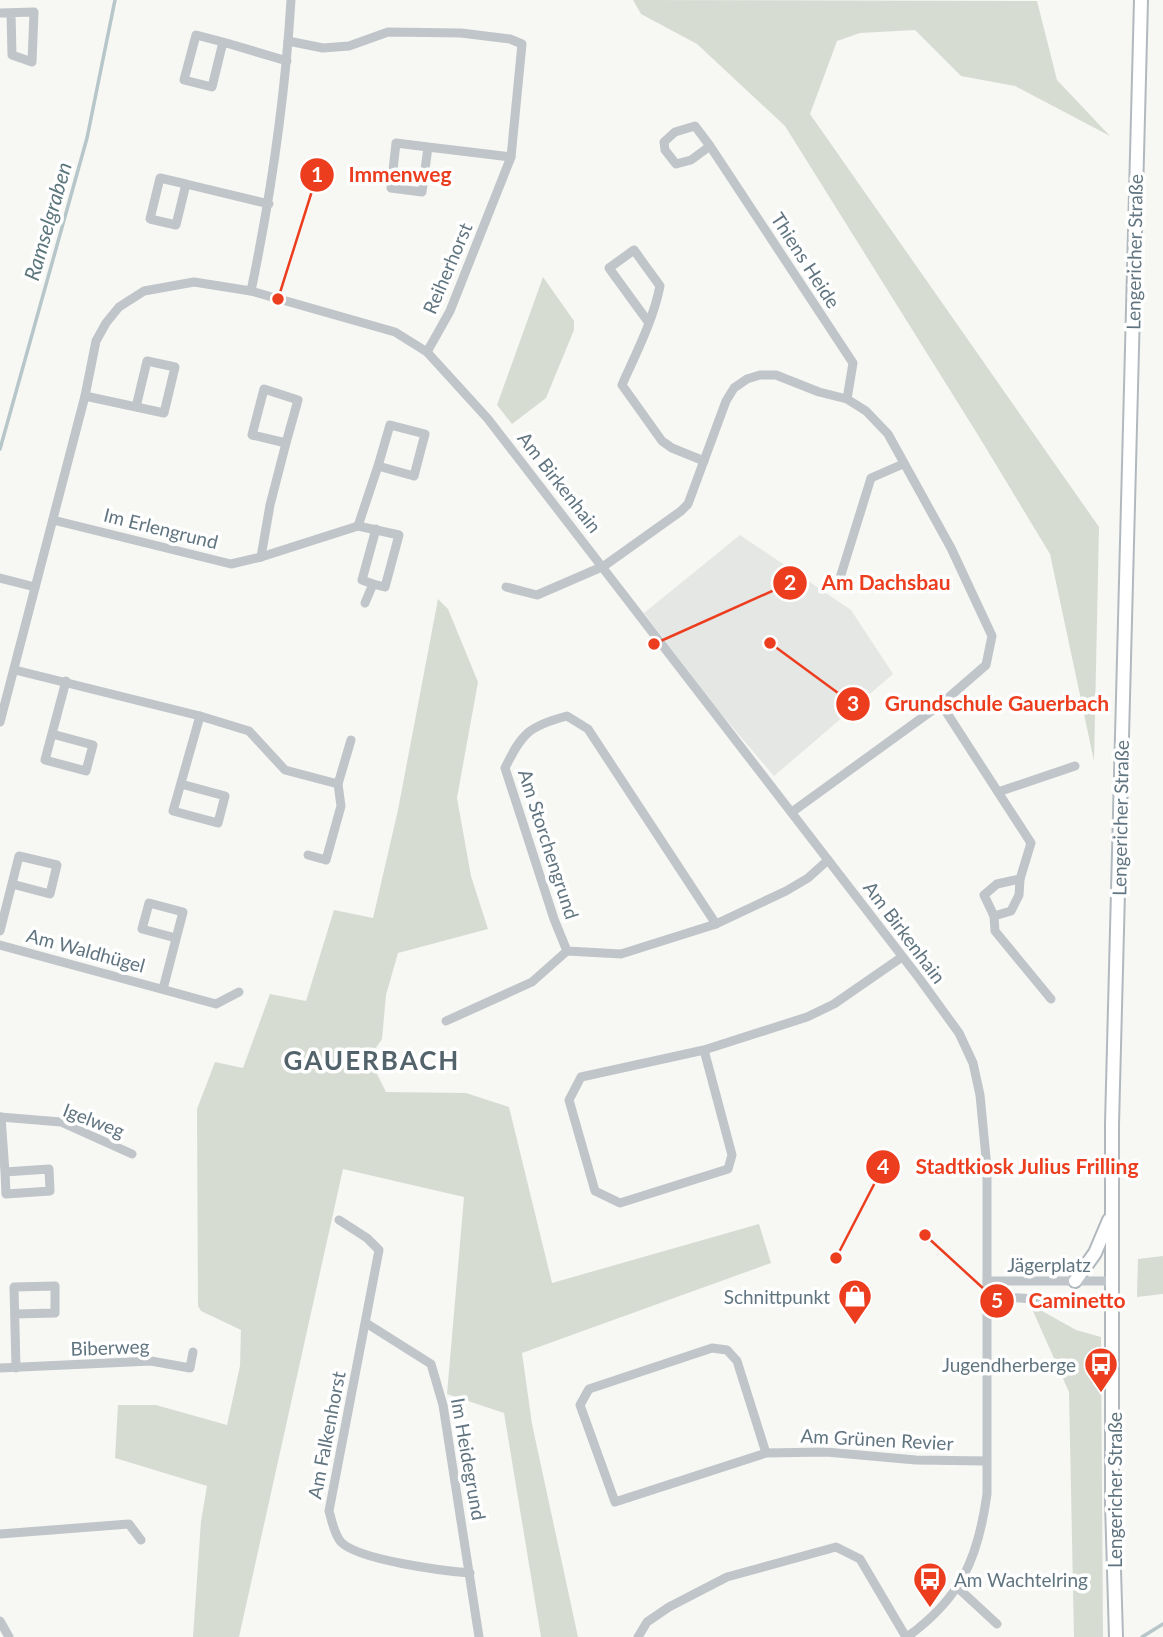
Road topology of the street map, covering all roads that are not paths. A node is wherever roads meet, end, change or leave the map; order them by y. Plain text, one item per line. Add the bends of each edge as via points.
1 (291, 0) edge
2 (1141, 0) edge
3 (0, 13) edge
4 (11, 13) junction
5 (288, 41) junction
6 (223, 42) junction
7 (287, 61) junction
8 (710, 146) junction
9 (428, 147) junction
10 (510, 157) junction
11 (186, 184) junction
12 (269, 204) junction
13 (251, 291) junction
14 (649, 323) junction
15 (427, 352) junction
16 (85, 396) junction
17 (847, 399) junction
18 (136, 407) junction
19 (286, 443) junction
20 (704, 461) junction
21 (903, 464) junction
22 (378, 466) junction
23 (53, 520) junction
24 (358, 526) junction
25 (376, 529) junction
26 (261, 557) junction
27 (604, 566) junction
28 (0, 578) edge
29 (840, 578) dead end
30 (373, 584) junction
31 (35, 587) junction
32 (506, 587) dead end
33 (365, 603) dead end
34 (15, 670) junction
35 (66, 681) junction
36 (942, 704) junction
37 (200, 716) junction
38 (0, 722) edge
39 (52, 734) junction
40 (351, 740) dead end
41 (1075, 766) dead end
42 (181, 784) junction
43 (338, 784) junction
44 (998, 792) junction
45 (792, 812) junction
46 (308, 855) dead end
47 (828, 860) junction
48 (1020, 879) junction
49 (12, 884) junction
50 (994, 916) junction
51 (716, 924) junction
52 (0, 931) edge
53 (176, 938) junction
54 (0, 945) edge
55 (567, 951) junction
56 (902, 957) junction
57 (163, 989) junction
58 (239, 992) dead end
59 (1051, 999) dead end
60 (446, 1021) dead end
61 (704, 1049) junction
62 (1, 1117) edge
63 (132, 1154) dead end
64 (5, 1172) junction
65 (1112, 1210) junction
66 (339, 1220) dead end
67 (987, 1281) junction
68 (1075, 1281) junction
69 (1112, 1282) junction
70 (987, 1293) junction
71 (1113, 1304) junction
72 (15, 1314) junction
73 (366, 1323) junction
74 (192, 1352) dead end
75 (0, 1368) edge
76 (16, 1368) junction
77 (766, 1453) junction
78 (986, 1461) junction
79 (0, 1534) edge
80 (141, 1540) dead end
81 (470, 1573) junction
82 (958, 1588) junction
83 (0, 1621) edge
84 (997, 1624) dead end
85 (6, 1636) edge
86 (479, 1637) edge
87 (638, 1637) edge
88 (906, 1637) edge
89 (1116, 1637) edge

1 - 5 street
2 - 65 main road, Lengericher Straße
3 - 4 street
4 - 4 street via 34,12 32,62 12,55
5 - 7 street
5 - 10 street, Reiherhorst via 323,48 349,46 388,32 461,33 510,38 522,44
6 - 6 street via 212,87 184,80 196,35
6 - 7 street
7 - 12 street
8 - 8 street, Thiens Heide via 695,126 675,132 664,142 676,164
8 - 17 street, Thiens Heide via 853,363
9 - 9 street via 422,192 391,188 396,143
9 - 10 street
10 - 15 street, Reiherhorst via 450,312
11 - 11 street via 176,225 150,219 160,177
11 - 12 street
12 - 13 street
13 - 15 street, Am Birkenhain via 395,332
13 - 16 street, Am Birkenhain via 194,282 144,291 119,307 106,323 96,341
14 - 14 street via 660,286 634,250 609,268
14 - 20 street via 622,385 662,441
15 - 27 street, Am Birkenhain via 488,419
16 - 18 street
16 - 23 street, Am Birkenhain
17 - 20 street via 776,375 747,379 726,401
17 - 21 street via 888,434
18 - 18 street via 164,414 175,367 147,361
19 - 19 street via 252,435 264,389 298,400
19 - 26 street
20 - 27 street via 688,503
21 - 29 street via 871,478
21 - 36 street via 951,548 992,636 986,665
22 - 22 street via 414,476 425,435 390,425
22 - 24 street
23 - 26 street, Im Erlengrund via 232,564
23 - 31 street, Am Birkenhain
24 - 25 street, Im Erlengrund
24 - 26 street, Im Erlengrund
25 - 30 street via 362,580
25 - 30 street via 399,535 385,587
27 - 32 street via 537,595
27 - 45 street, Am Birkenhain
28 - 31 street
30 - 33 street
31 - 34 street, Am Birkenhain
34 - 35 street
34 - 38 street, Am Birkenhain
35 - 37 street
35 - 39 street
36 - 44 street
36 - 45 street
37 - 42 street
37 - 43 street via 249,731 285,770
39 - 39 street via 45,760 86,771 93,745
40 - 43 street
41 - 44 street
42 - 42 street via 173,811 218,823 225,796
43 - 46 street via 341,806 326,860
44 - 48 street via 1031,843
45 - 47 street, Am Birkenhain
47 - 51 street via 786,891
47 - 56 street, Am Birkenhain
48 - 50 street via 1012,911
48 - 50 street via 997,884 984,895
49 - 49 street, Am Waldhügel via 19,856 57,865 50,894
49 - 52 street, Am Waldhügel
50 - 59 street via 995,931
51 - 55 street via 621,954
51 - 55 street, Am Storchengrund via 588,729 567,716 541,723 519,740 505,768
53 - 53 street, Am Waldhügel via 183,912 149,903 142,929
53 - 57 street, Am Waldhügel
54 - 57 street, Am Waldhügel
55 - 60 street via 533,982
56 - 61 street via 807,1017
56 - 67 street, Am Birkenhain via 959,1033 973,1063 987,1168
57 - 58 street, Am Waldhügel via 216,1004
61 - 61 street via 732,1155 728,1169 620,1203 595,1191 569,1100 582,1077
62 - 63 street, Igelweg via 61,1122
62 - 64 street, Igelweg
64 - 64 street, Igelweg via 49,1169 50,1191 6,1194
65 - 68 main road via 1103,1237
65 - 69 main road, Lengericher Straße
66 - 73 street, Am Falkenhorst via 379,1250
67 - 68 street, Jägerplatz
67 - 70 street, Am Birkenhain
68 - 69 street, Jägerplatz
69 - 71 main road, Lengericher Straße
70 - 71 street, Jägerplatz
70 - 78 street, Am Birkenhain
71 - 89 main road, Lengericher Straße
72 - 72 street, Biberweg via 14,1287 55,1286 55,1313
72 - 76 street, Biberweg
73 - 81 street, Im Heidegrund via 431,1364 443,1405
73 - 81 street, Am Falkenhorst via 328,1511 338,1539 347,1548 401,1564
74 - 76 street, Biberweg via 190,1368 151,1361
75 - 76 street, Biberweg
77 - 77 street, Am Grünen Revier via 615,1502 580,1405 589,1389 712,1348 727,1350 737,1361
77 - 78 street, Am Grünen Revier
78 - 82 street, Am Birkenhain via 982,1530
79 - 80 street via 129,1524
81 - 86 street, Im Heidegrund
82 - 84 street
82 - 88 street, Am Birkenhain via 936,1614
83 - 85 street
87 - 88 street via 658,1614 727,1577 836,1547 860,1559

